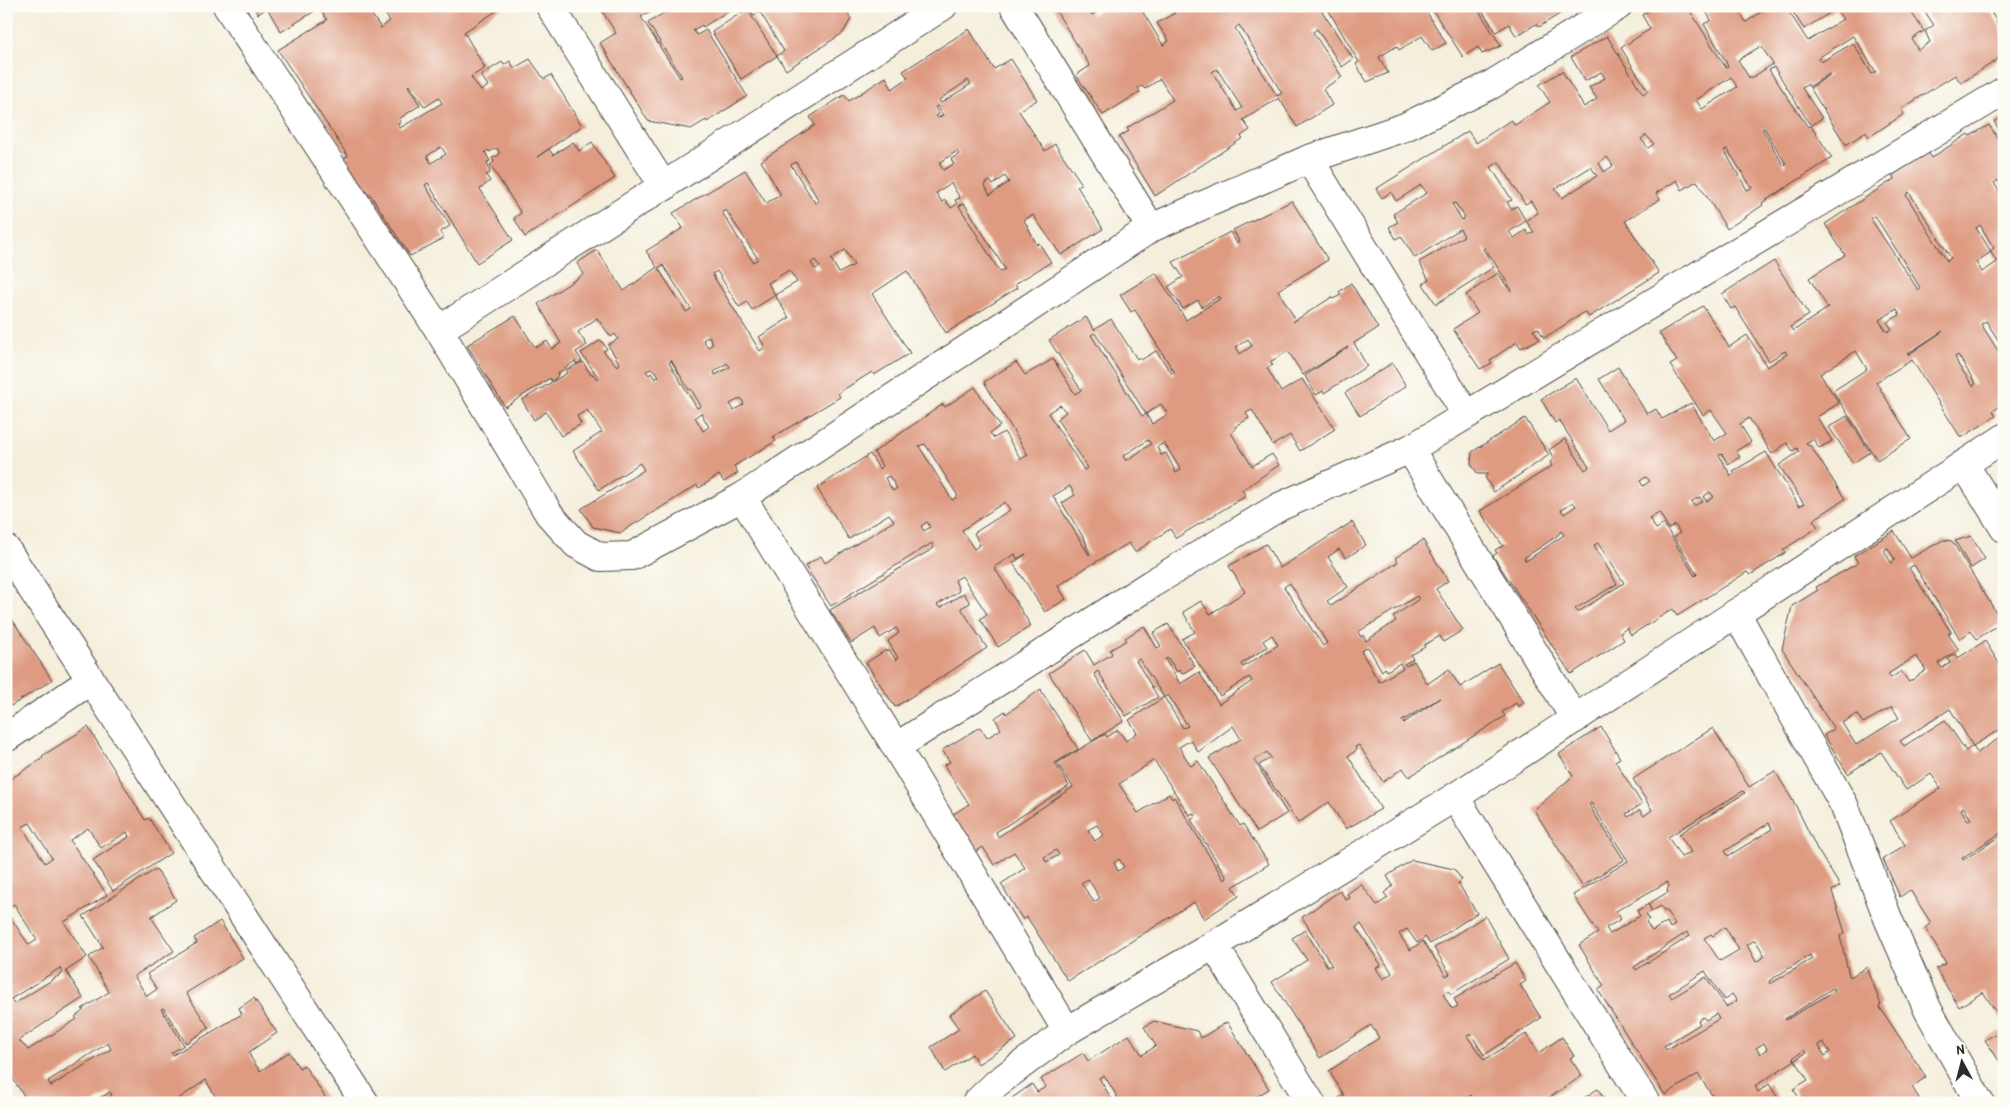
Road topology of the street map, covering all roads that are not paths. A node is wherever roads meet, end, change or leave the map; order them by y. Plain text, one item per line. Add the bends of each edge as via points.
1 (227, 6) edge
2 (550, 6) edge
3 (1014, 6) edge
4 (1618, 6) edge
5 (931, 10) edge
6 (2004, 91) edge
7 (1309, 159) junction
8 (664, 187) junction
9 (1151, 228) junction
10 (439, 330) junction
11 (1466, 414) junction
12 (2004, 438) edge
13 (1410, 449) junction
14 (1964, 464) junction
15 (742, 497) junction
16 (2004, 528) edge
17 (6, 549) edge
18 (1736, 613) junction
19 (91, 680) junction
20 (1575, 719) junction
21 (6, 738) edge
22 (896, 748) junction
23 (1455, 797) junction
24 (1214, 946) junction
25 (1067, 1032) junction
26 (365, 1103) edge
27 (976, 1103) edge
28 (1311, 1103) edge
29 (1646, 1103) edge
30 (1980, 1103) edge

1 - 10 street
2 - 8 street
3 - 9 street
4 - 7 street via 1491,85 1405,127
5 - 8 street
6 - 11 street
7 - 9 street
7 - 11 street
8 - 10 street
9 - 15 street
10 - 15 street via 548,514 576,544 600,557 632,556
11 - 13 street
12 - 14 street
13 - 20 street
13 - 22 street via 1279,507
14 - 16 street
14 - 18 street
15 - 22 street
17 - 19 street
18 - 20 street
18 - 30 street via 1844,805 1928,1010
19 - 21 street
19 - 26 street
20 - 23 street
22 - 25 street
23 - 24 street
23 - 29 street
24 - 25 street
24 - 28 street
25 - 27 street via 997,1083

